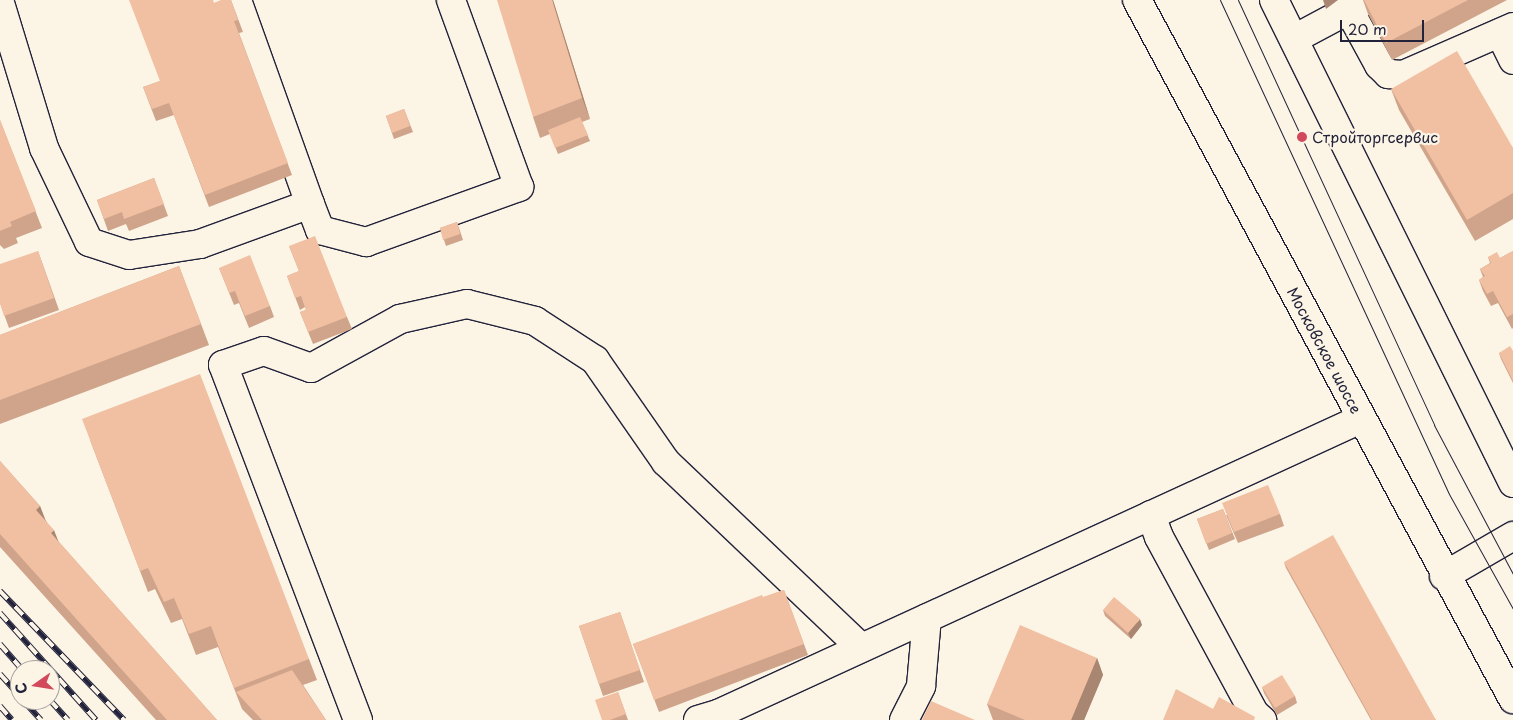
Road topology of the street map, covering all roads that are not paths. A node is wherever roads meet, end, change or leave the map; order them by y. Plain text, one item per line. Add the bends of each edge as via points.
1 (237, 0) edge
2 (451, 0) edge
3 (1137, 0) edge
4 (1274, 0) edge
5 (0, 3) edge
6 (1358, 5) edge
7 (1506, 30) edge
8 (1294, 39) junction
9 (6, 41) edge
10 (1513, 60) edge
11 (310, 204) junction
12 (1361, 419) junction
13 (1513, 483) edge
14 (1151, 515) junction
15 (1513, 536) edge
16 (1444, 576) junction
17 (927, 618) junction
18 (861, 648) junction
19 (1513, 699) edge
20 (358, 720) edge
21 (698, 720) edge
22 (904, 720) edge
23 (1262, 720) edge

1 - 11 main road
2 - 11 main road via 519,186 366,242 320,230
3 - 12 main road, Московское шоссе
4 - 8 main road
5 - 9 main road
6 - 7 main road via 1379,65 1388,74 1403,75
6 - 8 main road
7 - 10 main road
8 - 13 main road
9 - 11 main road via 44,148 89,242 128,255 200,244
12 - 14 main road
12 - 16 main road, Московское шоссе
14 - 17 main road
14 - 23 main road via 1159,537 1249,704
15 - 16 main road
16 - 19 main road, Московское шоссе
17 - 18 main road
17 - 22 main road via 920,686
18 - 20 main road via 666,462 595,360 535,321 467,304 400,319 311,368 264,351 223,365
18 - 21 main road

